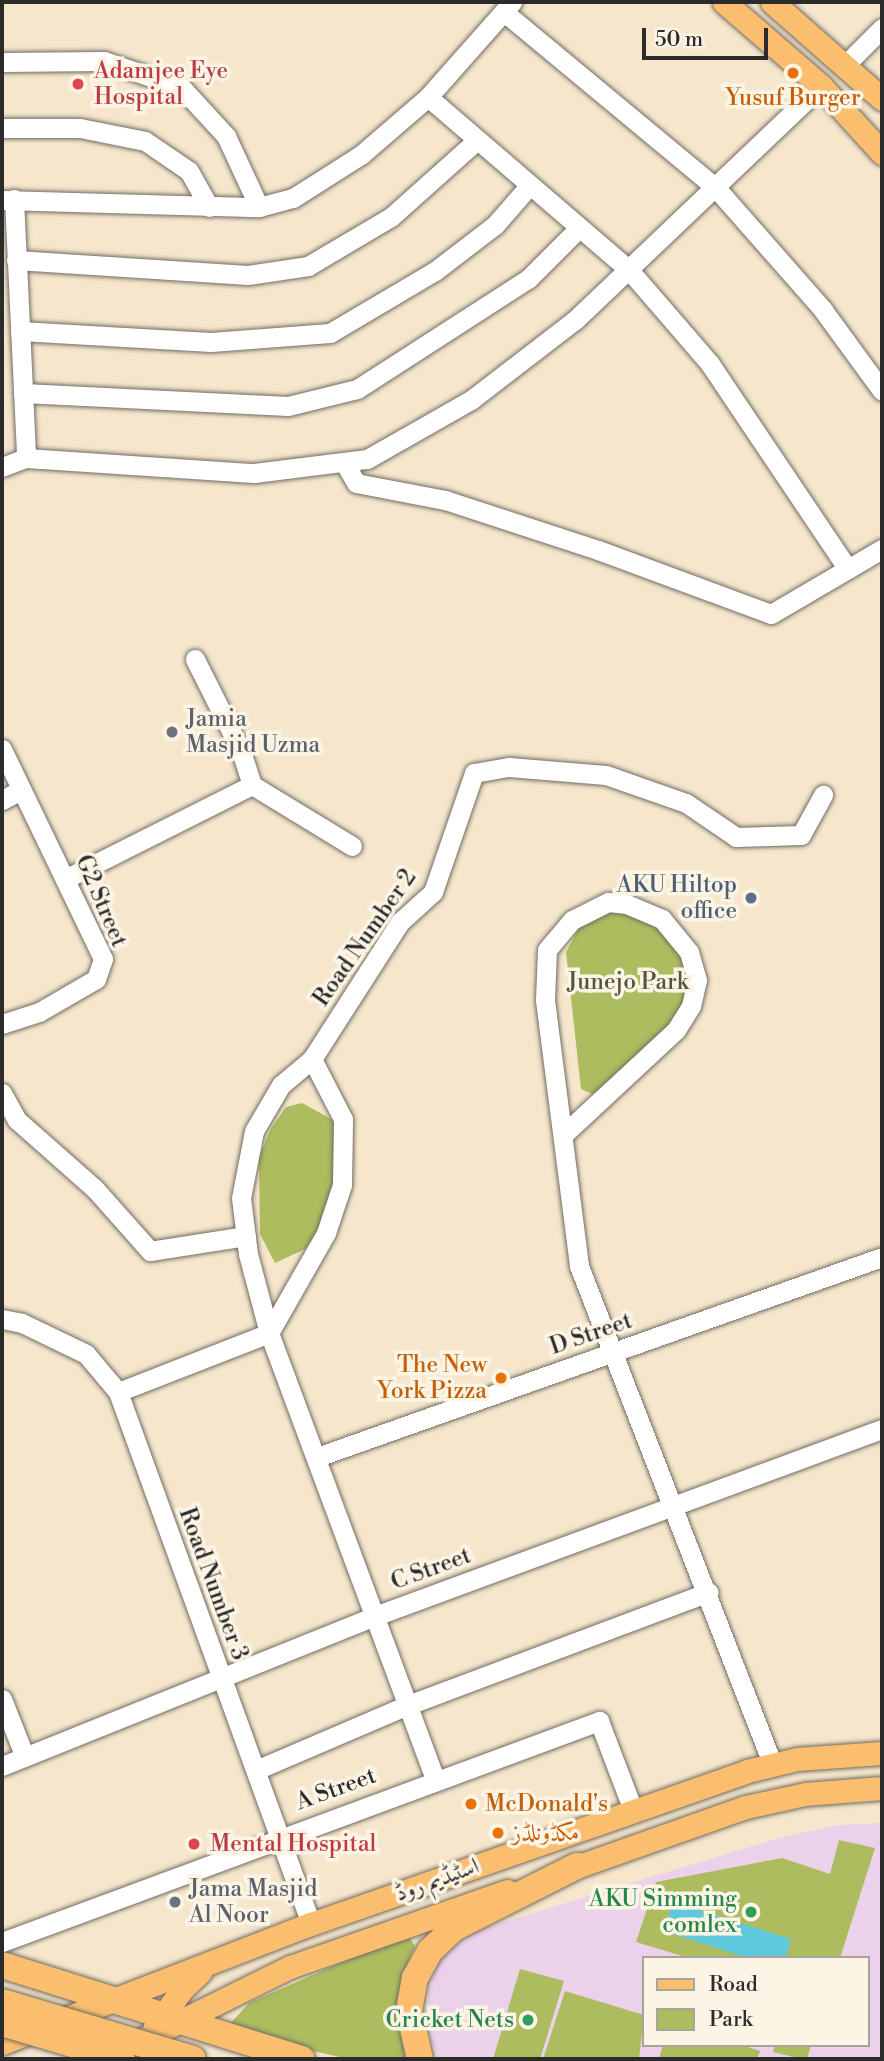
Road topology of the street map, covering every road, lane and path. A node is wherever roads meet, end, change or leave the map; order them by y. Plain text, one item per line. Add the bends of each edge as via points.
1 (723, 2) edge
2 (772, 2) edge
3 (508, 7) edge
4 (882, 28) edge
5 (2, 62) edge
6 (846, 64) junction
7 (821, 86) junction
8 (428, 97) junction
9 (882, 99) edge
10 (2, 128) edge
11 (476, 141) junction
12 (882, 153) edge
13 (529, 186) junction
14 (716, 188) junction
15 (8, 200) edge
16 (209, 207) junction
17 (259, 207) junction
18 (579, 228) junction
19 (16, 260) junction
20 (629, 270) junction
21 (20, 331) junction
22 (882, 391) edge
23 (23, 393) junction
24 (26, 458) junction
25 (344, 462) junction
26 (2, 467) edge
27 (882, 549) edge
28 (848, 569) junction
29 (195, 659) dead end
30 (2, 748) edge
31 (252, 785) junction
32 (21, 790) junction
33 (823, 795) dead end
34 (2, 800) edge
35 (352, 846) dead end
36 (67, 878) junction
37 (2, 1024) edge
38 (312, 1059) junction
39 (2, 1093) edge
40 (564, 1134) junction
41 (246, 1236) junction
42 (882, 1257) edge
43 (2, 1320) edge
44 (269, 1333) junction
45 (615, 1352) junction
46 (118, 1392) junction
47 (882, 1429) edge
48 (317, 1457) junction
49 (674, 1505) junction
50 (708, 1592) junction
51 (375, 1616) junction
52 (221, 1678) junction
53 (2, 1699) edge
54 (408, 1705) junction
55 (882, 1753) edge
56 (26, 1757) junction
57 (772, 1763) junction
58 (2, 1766) edge
59 (256, 1770) junction
60 (435, 1779) junction
61 (882, 1788) edge
62 (633, 1810) junction
63 (278, 1837) junction
64 (577, 1866) junction
65 (311, 1924) junction
66 (2, 1942) edge
67 (211, 1962) junction
68 (2, 1965) edge
69 (115, 2000) junction
70 (2, 2002) edge
71 (2, 2023) edge
72 (165, 2023) junction
73 (2, 2043) edge
74 (94, 2059) edge
75 (122, 2059) edge
76 (151, 2059) edge
77 (193, 2059) edge
78 (302, 2059) edge
79 (420, 2059) edge

1 - 7 main road
2 - 6 main road
3 - 8 street
3 - 14 street
4 - 6 street
5 - 17 street via 104,61 181,87 226,136
6 - 9 main road
7 - 12 main road
7 - 14 street
8 - 11 street
8 - 17 street via 362,154 293,198
10 - 16 street via 80,128 145,141 189,171
11 - 13 street
11 - 19 street via 391,218 308,266 248,275
13 - 18 street
13 - 21 street via 495,225 435,271 330,333 211,342
14 - 20 street
14 - 22 street via 824,310
15 - 16 street
15 - 19 street
16 - 17 street
18 - 20 street
18 - 23 street via 528,279 357,389 288,406
19 - 21 street
20 - 25 street via 575,320 471,400 367,460
20 - 28 street via 710,364
21 - 23 street
23 - 24 street
24 - 25 street via 254,473
24 - 26 street
25 - 28 street via 356,483 445,500 771,614
27 - 28 street
29 - 31 street via 241,751
30 - 32 street, G2 Street
31 - 35 street
31 - 36 street
32 - 34 street
32 - 36 street, G2 Street
33 - 38 street, Road Number 2 via 801,835 736,837 685,803 606,775 509,767 474,773 433,892 400,922
36 - 37 street, G2 Street via 103,958 96,979 39,1012
38 - 41 street, Road Number 2 via 282,1085 254,1131 241,1198
38 - 44 street via 343,1119 342,1185 326,1233
39 - 41 street via 17,1120 95,1189 150,1251
40 - 40 street via 545,1000 547,950 572,920 608,902 627,904 662,919 689,952 697,980 691,1006 676,1030
40 - 45 street via 579,1266
41 - 44 street, Road Number 2
42 - 45 street, D Street
43 - 46 street, Road Number 3 via 22,1324 86,1354
44 - 46 street
44 - 48 street, Road Number 2
45 - 48 street, D Street
45 - 49 street
46 - 52 street, Road Number 3
47 - 49 street, C Street
48 - 51 street, Road Number 2
49 - 50 street
49 - 51 street, C Street
50 - 54 street
50 - 57 street
51 - 52 street, C Street
51 - 54 street, Road Number 2
52 - 56 street, C Street
52 - 59 street, Road Number 3
53 - 56 street
54 - 59 street
54 - 60 street, Road Number 2
55 - 57 main road, اسٹیڈیم روڈ
56 - 58 street, C Street
57 - 62 main road, اسٹیڈیم روڈ
59 - 63 street, Road Number 3
60 - 62 street, A Street via 600,1721
60 - 63 street, A Street
61 - 64 main road, اسٹیڈیم روڈ via 805,1794 746,1807
62 - 65 main road, اسٹیڈیم روڈ
63 - 65 street, Road Number 3
63 - 66 street, A Street
64 - 72 main road, اسٹیڈیم روڈ via 290,1967
64 - 79 highway via 454,1928 429,1951 415,1978 409,2011
65 - 67 main road, اسٹیڈیم روڈ
67 - 69 main road, اسٹیڈیم روڈ
67 - 72 main road
68 - 69 highway
69 - 72 highway
69 - 73 main road, اسٹیڈیم روڈ
70 - 77 highway, bridge
71 - 75 highway, bridge
72 - 74 main road, اسٹیڈیم روڈ
72 - 76 main road
72 - 78 highway

